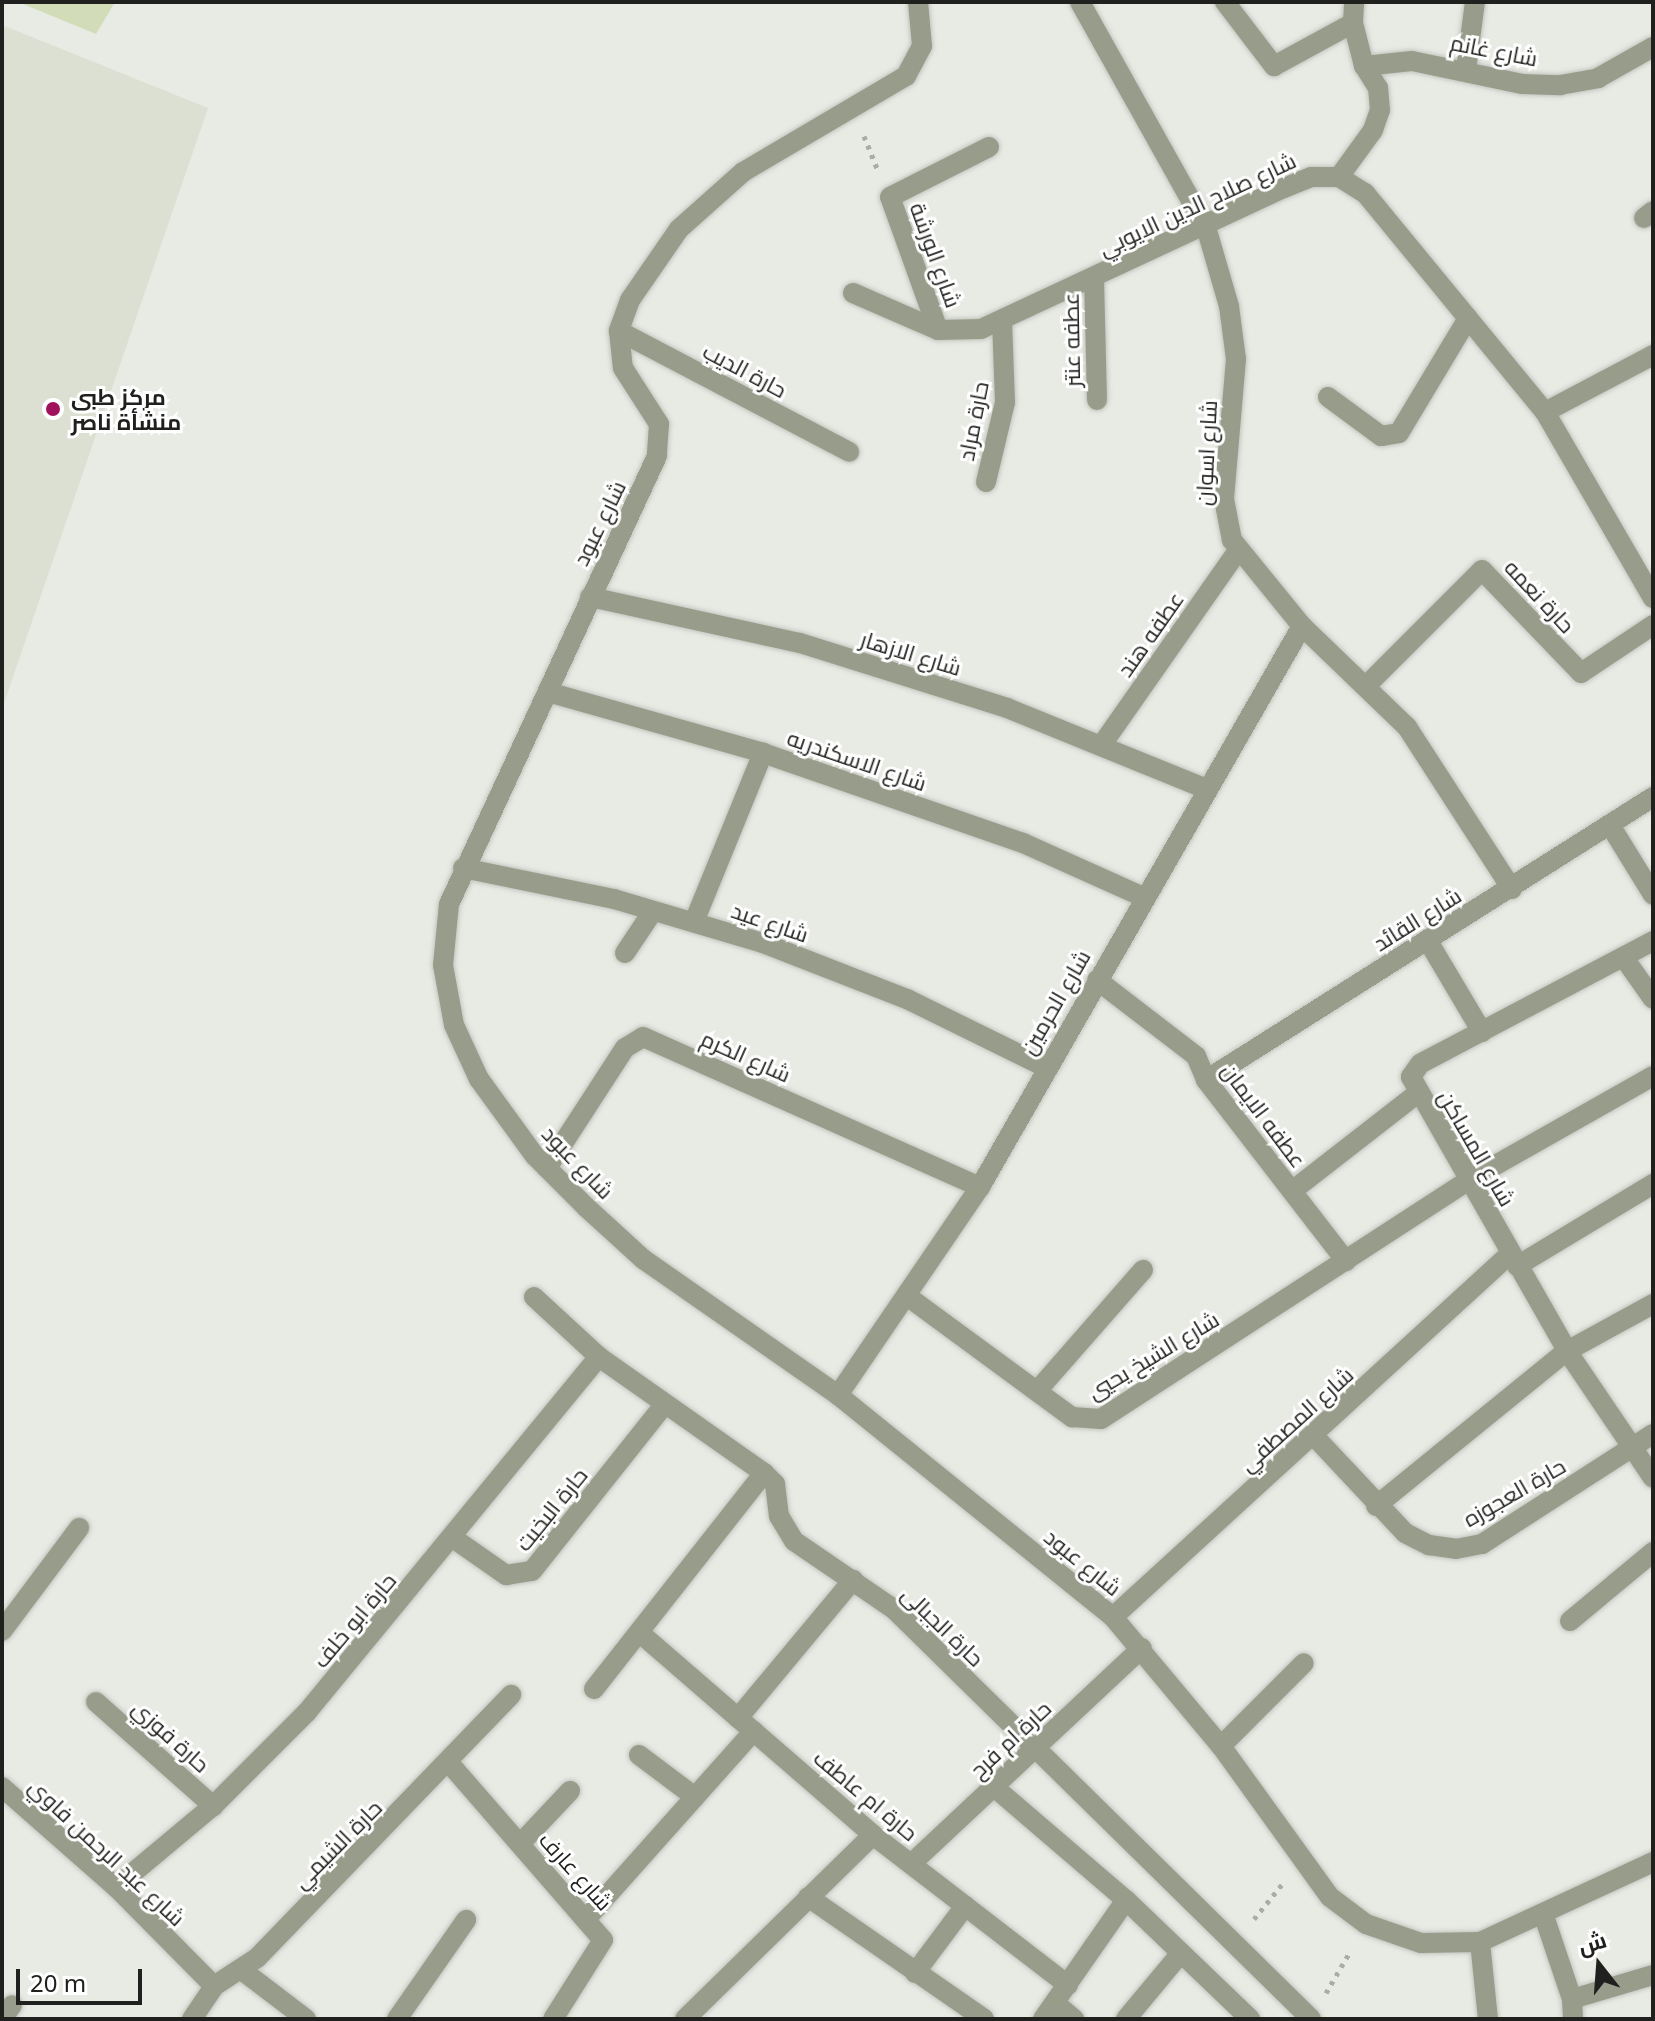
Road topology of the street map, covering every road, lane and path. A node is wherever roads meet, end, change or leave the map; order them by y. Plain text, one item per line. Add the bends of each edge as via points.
1 (918, 2) edge
2 (1080, 2) edge
3 (1225, 2) edge
4 (1354, 2) edge
5 (1475, 2) edge
6 (1353, 23) junction
7 (1653, 47) edge
8 (1364, 66) junction
9 (1466, 70) junction
10 (853, 109) junction
11 (989, 147) dead end
12 (1339, 177) junction
13 (890, 197) junction
14 (1206, 227) junction
15 (1094, 278) junction
16 (853, 293) dead end
17 (1468, 318) junction
18 (1002, 320) junction
19 (938, 330) junction
20 (619, 331) junction
21 (1653, 355) edge
22 (1328, 397) dead end
23 (1097, 400) dead end
24 (1545, 412) junction
25 (849, 452) dead end
26 (986, 482) dead end
27 (1238, 550) junction
28 (1651, 593) edge
29 (590, 597) junction
30 (1653, 625) edge
31 (1302, 626) junction
32 (1368, 684) junction
33 (548, 692) junction
34 (1101, 746) junction
35 (763, 753) junction
36 (1206, 789) junction
37 (1653, 797) edge
38 (1610, 825) junction
39 (463, 868) junction
40 (1512, 889) junction
41 (1653, 895) edge
42 (1143, 897) junction
43 (653, 911) junction
44 (694, 922) junction
45 (1428, 941) junction
46 (1653, 941) edge
47 (625, 953) dead end
48 (1624, 958) junction
49 (1097, 980) junction
50 (1653, 999) edge
51 (1482, 1032) junction
52 (1045, 1067) junction
53 (1653, 1076) edge
54 (1206, 1080) junction
55 (1418, 1093) junction
56 (547, 1168) junction
57 (1469, 1180) junction
58 (1653, 1184) edge
59 (980, 1187) junction
60 (1292, 1191) junction
61 (1514, 1260) junction
62 (1346, 1261) junction
63 (1143, 1270) dead end
64 (907, 1296) junction
65 (534, 1297) dead end
66 (1653, 1304) edge
67 (1567, 1351) junction
68 (599, 1357) junction
69 (1037, 1391) junction
70 (838, 1395) junction
71 (665, 1404) junction
72 (1653, 1434) edge
73 (1314, 1436) junction
74 (1632, 1449) junction
75 (764, 1473) junction
76 (1653, 1478) edge
77 (1376, 1506) junction
78 (79, 1528) dead end
79 (453, 1538) junction
80 (1653, 1552) edge
81 (853, 1580) junction
82 (1113, 1617) junction
83 (1570, 1621) dead end
84 (2, 1631) edge
85 (640, 1633) junction
86 (1142, 1648) junction
87 (1304, 1663) dead end
88 (594, 1689) dead end
89 (511, 1695) dead end
90 (96, 1702) dead end
91 (746, 1725) junction
92 (1221, 1746) junction
93 (1035, 1749) junction
94 (639, 1755) dead end
95 (450, 1764) junction
96 (994, 1787) junction
97 (570, 1791) dead end
98 (5, 1796) edge
99 (695, 1797) junction
100 (213, 1806) junction
101 (873, 1835) junction
102 (520, 1844) junction
103 (1302, 1861) junction
104 (1653, 1862) edge
105 (911, 1864) junction
106 (116, 1887) junction
107 (808, 1897) junction
108 (1126, 1900) junction
109 (965, 1906) junction
110 (1544, 1916) junction
111 (588, 1917) junction
112 (466, 1920) dead end
113 (1366, 1924) junction
114 (1480, 1942) junction
115 (1234, 1943) junction
116 (1181, 1953) junction
117 (243, 1971) junction
118 (915, 1973) junction
119 (1653, 1975) edge
120 (1068, 1985) junction
121 (214, 1986) junction
122 (1573, 2009) edge
123 (1049, 2011) edge
124 (1311, 2018) edge
125 (192, 2019) edge
126 (306, 2019) edge
127 (397, 2019) edge
128 (553, 2019) edge
129 (685, 2019) edge
130 (984, 2019) edge
131 (1074, 2019) edge
132 (1126, 2019) edge
133 (1250, 2019) edge
134 (1488, 2019) edge

1 - 10 street via 922,46 906,76
2 - 14 street, شارع اسوان
3 - 6 street via 1274,66
4 - 6 street
5 - 9 street
6 - 8 street
7 - 9 street, شارع غانم via 1598,78 1560,85 1522,84
8 - 9 street, شارع غانم via 1412,61
8 - 12 street via 1378,88 1380,110 1373,130
10 - 13 path
10 - 20 street via 743,172 679,229 630,300
11 - 13 street
12 - 14 street, شارع صلاح الدين الايوبي via 1311,177
12 - 17 street via 1365,193
13 - 19 street, شارع الورشة
14 - 15 street, شارع صلاح الدين الايوبي
14 - 27 street, شارع اسوان via 1229,306 1236,359 1224,499
15 - 18 street, شارع صلاح الدين الايوبي
15 - 23 street, عطفه عنتر
16 - 19 street, شارع صلاح الدين الايوبي
17 - 22 street via 1399,433 1381,436
17 - 24 street
18 - 19 street, شارع صلاح الدين الايوبي via 967,332
18 - 26 street, حارة مراد via 1005,402
20 - 25 street, حارة الديب
20 - 29 street, شارع عبود via 623,368 659,424 657,456
21 - 24 street
24 - 28 street
27 - 31 street, شارع اسوان
27 - 34 street, عطفه هند
29 - 33 street, شارع عبود
29 - 34 street, شارع الازهار via 800,643 1007,708
30 - 32 street, حارة نعمه via 1581,673 1482,570
31 - 32 street, شارع اسوان
31 - 36 street, شارع الحرمين
32 - 40 street, شارع اسوان via 1407,727
33 - 35 street, شارع الاسكندريه
33 - 39 street, شارع عبود
34 - 36 street, شارع الازهار
35 - 42 street, شارع الاسكندريه via 1023,843
35 - 44 street
36 - 42 street, شارع الحرمين
37 - 38 street, شارع القائد
38 - 40 street, شارع القائد
38 - 41 street
39 - 43 street, شارع عيد
39 - 56 street, شارع عبود via 449,904 443,965 454,1025 479,1079
40 - 45 street, شارع القائد
42 - 49 street, شارع الحرمين
43 - 44 street, شارع عيد
43 - 47 street
44 - 52 street, شارع عيد via 907,999
45 - 51 street
45 - 54 street, شارع القائد
46 - 48 street, شارع المساكن
48 - 50 street
48 - 51 street, شارع المساكن
49 - 52 street, شارع الحرمين
49 - 54 street, عطفه الايمان via 1187,1046
51 - 55 street, شارع المساكن via 1413,1069
52 - 59 street, شارع الحرمين
53 - 57 street, شارع الشيخ يحيي
54 - 60 street, عطفه الايمان
55 - 57 street, شارع المساكن
55 - 60 street
56 - 59 street, شارع الكرم via 625,1048 643,1037
56 - 70 street, شارع عبود via 643,1259
57 - 61 street, شارع المساكن
57 - 62 street, شارع الشيخ يحيي
58 - 61 street, شارع المصطفي
59 - 64 street, شارع الحرمين
60 - 62 street, عطفه الايمان
61 - 67 street, شارع المساكن
61 - 73 street, شارع المصطفي
62 - 69 street, شارع الشيخ يحيي via 1101,1419 1072,1417
63 - 69 street
64 - 69 street, شارع الشيخ يحيي
64 - 70 street, شارع الحرمين
65 - 68 street
66 - 67 street
67 - 74 street, شارع المساكن
67 - 77 street
68 - 71 street
68 - 79 street, حارة ابو خلف
70 - 82 street, شارع عبود
71 - 75 street
71 - 79 street, حارة البخيت via 532,1571 506,1575
72 - 74 street, حارة العجوزه
73 - 77 street, حارة العجوزه
73 - 82 street, شارع المصطفي
74 - 76 street, شارع المساكن
74 - 77 street, حارة العجوزه via 1482,1544 1469,1547 1429,1545 1405,1533
75 - 81 street, حارة الجبالى via 775,1484 779,1516 794,1541
75 - 85 street
78 - 84 street
79 - 100 street, حارة ابو خلف via 307,1712
80 - 83 street
81 - 91 street
81 - 93 street, حارة الجبالى via 895,1610
82 - 86 street, شارع عبود
85 - 88 street
85 - 91 street, حارة ام عاطف
86 - 92 street, شارع عبود
86 - 93 street, حارة ام فرح
87 - 92 street
89 - 95 street, حارة الشيمي
90 - 100 street, حارة فوزي
91 - 99 street
91 - 101 street, حارة ام عاطف
92 - 103 street, شارع عبود
93 - 96 street, حارة ام فرح
93 - 115 street, حارة الجبالى
94 - 99 street
95 - 102 street, شارع عارف
95 - 117 street, حارة الشيمي
96 - 105 street, حارة ام فرح
96 - 108 street
97 - 102 street
98 - 106 street, شارع عبد الرحمن فاوي
99 - 111 street
100 - 106 street, حارة ابو خلف
101 - 105 street, حارة ام عاطف
101 - 107 street
102 - 111 street, شارع عارف
103 - 113 street, شارع عبود via 1330,1897
103 - 115 path
104 - 110 street, شارع عبود
105 - 109 street, حارة ام عاطف
106 - 121 street, شارع عبد الرحمن فاوي
107 - 118 street
107 - 129 street
108 - 116 street
108 - 120 street
109 - 118 street
109 - 120 street, حارة ام عاطف
110 - 114 street, شارع عبود
110 - 122 street
111 - 128 street, شارع عارف via 603,1940
112 - 127 street
113 - 114 street, شارع عبود via 1421,1943
113 - 124 path
114 - 134 street
115 - 124 street, حارة الجبالى
116 - 132 street
116 - 133 street
117 - 121 street, حارة الشيمي
117 - 126 street
118 - 130 street
119 - 122 street
120 - 123 street
121 - 125 street, حارة الشيمي
123 - 131 street

